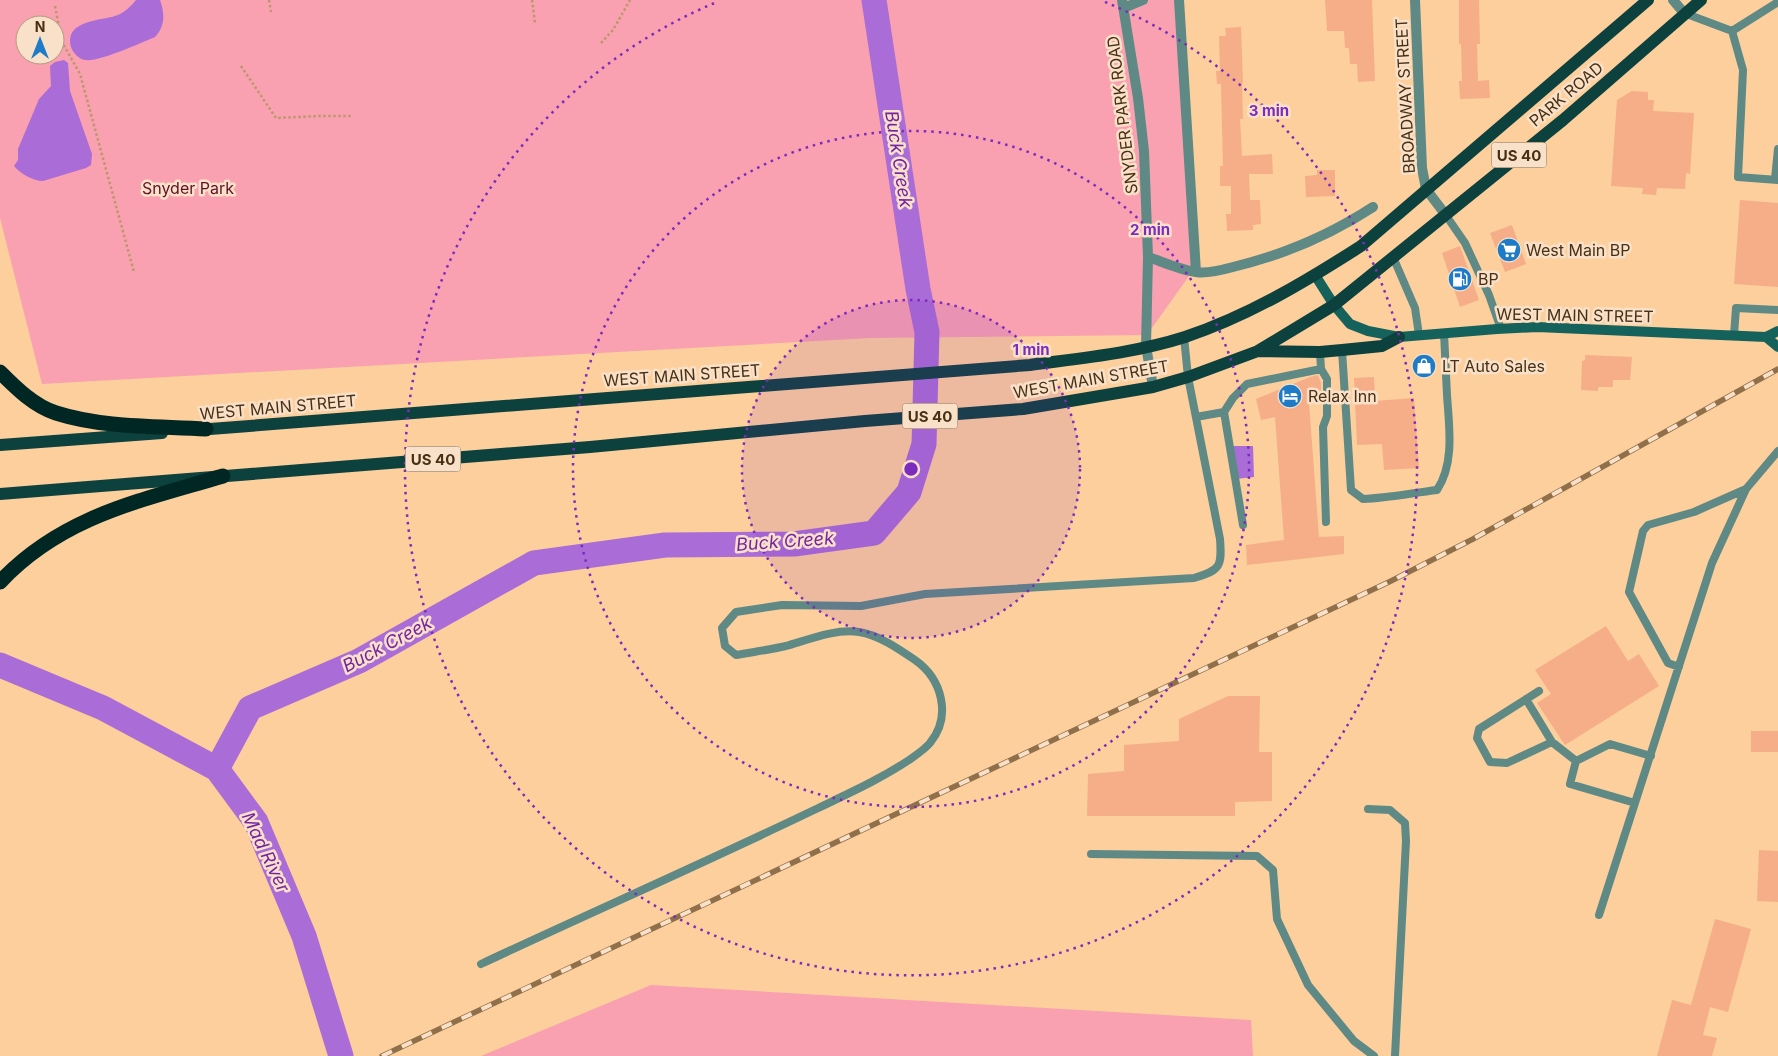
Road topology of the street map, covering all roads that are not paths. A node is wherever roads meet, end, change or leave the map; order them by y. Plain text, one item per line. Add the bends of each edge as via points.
1 (1143, 0) edge
2 (1179, 0) edge
3 (1415, 0) edge
4 (1648, 0) edge
5 (1673, 0) edge
6 (1701, 0) edge
7 (1778, 2) edge
8 (1123, 4) edge
9 (1684, 13) junction
10 (1732, 31) junction
11 (1778, 149) edge
12 (1777, 180) edge
13 (1426, 189) junction
14 (1373, 207) dead end
15 (1445, 214) junction
16 (1148, 257) junction
17 (1393, 257) junction
18 (1196, 272) junction
19 (1315, 276) junction
20 (1334, 305) junction
21 (1778, 310) edge
22 (1501, 329) junction
23 (1778, 331) edge
24 (1444, 333) junction
25 (1419, 335) junction
26 (1734, 336) junction
27 (1184, 337) junction
28 (1399, 337) junction
29 (1766, 337) junction
30 (1146, 346) junction
31 (1778, 347) edge
32 (1342, 350) junction
33 (1258, 351) junction
34 (1320, 352) junction
35 (1320, 369) junction
36 (0, 372) edge
37 (1188, 377) junction
38 (1154, 388) junction
39 (1224, 412) junction
40 (1196, 418) junction
41 (206, 429) junction
42 (0, 445) edge
43 (1778, 451) edge
44 (223, 476) junction
45 (1746, 489) junction
46 (0, 494) edge
47 (1326, 522) dead end
48 (1243, 525) dead end
49 (0, 582) edge
50 (1679, 667) junction
51 (1539, 691) dead end
52 (1526, 699) junction
53 (1552, 742) junction
54 (1651, 756) junction
55 (1576, 761) junction
56 (1635, 803) junction
57 (1368, 809) dead end
58 (1091, 854) dead end
59 (1599, 915) dead end
60 (481, 964) dead end
61 (1374, 1056) edge
62 (1395, 1056) edge

1 - 8 street
2 - 18 street
3 - 13 street, BROADWAY STREET via 1422,168
4 - 13 main road, PARK ROAD / US 40
5 - 9 street
6 - 9 main road, PARK ROAD / US 40
7 - 10 lane
8 - 16 street, SNYDER PARK ROAD via 1144,151
9 - 10 lane
9 - 15 main road, PARK ROAD / US 40 via 1563,120
10 - 12 lane via 1743,70 1738,177
11 - 12 lane
13 - 15 street, BROADWAY STREET
13 - 19 main road, PARK ROAD / US 40 via 1361,246
14 - 18 street via 1292,249 1243,265
15 - 17 main road, PARK ROAD / US 40
15 - 22 lane via 1465,243
16 - 18 street
16 - 30 street
17 - 20 main road, PARK ROAD / US 40
17 - 25 lane via 1415,308
19 - 20 street, WEST MAIN STREET
19 - 27 main road, WEST MAIN STREET / US 40 via 1251,310
20 - 28 street, WEST MAIN STREET via 1350,324 1368,332
20 - 33 main road, WEST MAIN STREET / US 40
21 - 26 lane via 1736,308
22 - 24 street, WEST MAIN STREET
22 - 26 street, WEST MAIN STREET
23 - 29 street, WEST MAIN STREET
24 - 25 street, WEST MAIN STREET
24 - 32 lane via 1449,437 1442,481 1436,490 1388,498 1363,500 1351,490
25 - 28 street, WEST MAIN STREET
26 - 29 street, WEST MAIN STREET
27 - 30 main road, WEST MAIN STREET / US 40
27 - 37 lane
28 - 32 main road via 1382,346
29 - 31 street
30 - 38 street
30 - 41 main road, WEST MAIN STREET / US 40 via 1030,365
32 - 34 main road
33 - 34 main road
33 - 37 main road, WEST MAIN STREET / US 40
34 - 35 lane
35 - 39 lane via 1247,384
35 - 47 lane via 1327,378 1327,416 1322,427
36 - 41 highway via 15,388 54,413 100,423
37 - 38 main road, WEST MAIN STREET / US 40
37 - 40 lane
38 - 44 main road, WEST MAIN STREET / US 40 via 1031,408
39 - 40 lane
39 - 48 lane
40 - 60 lane via 1220,539 1222,558 1214,570 1194,578 925,594 861,606 782,605 736,612 722,628 725,646 736,656 847,631 876,637 906,653 932,677 939,690 942,716 938,731 920,752 888,774
41 - 42 main road, WEST MAIN STREET / US 40
43 - 45 lane
44 - 46 main road, WEST MAIN STREET / US 40
44 - 49 highway via 117,507 88,519 62,532
45 - 50 lane via 1712,563
45 - 50 lane via 1694,512 1648,526 1643,531 1629,592 1668,663
50 - 54 lane
51 - 52 lane
52 - 53 lane
52 - 53 lane via 1479,729 1477,738 1490,762 1507,763
53 - 55 lane
54 - 55 lane via 1610,744
54 - 56 lane
55 - 56 lane via 1570,784
56 - 59 lane
57 - 62 lane via 1390,810 1405,824
58 - 61 lane via 1257,856 1272,870 1277,919 1308,985 1354,1041

